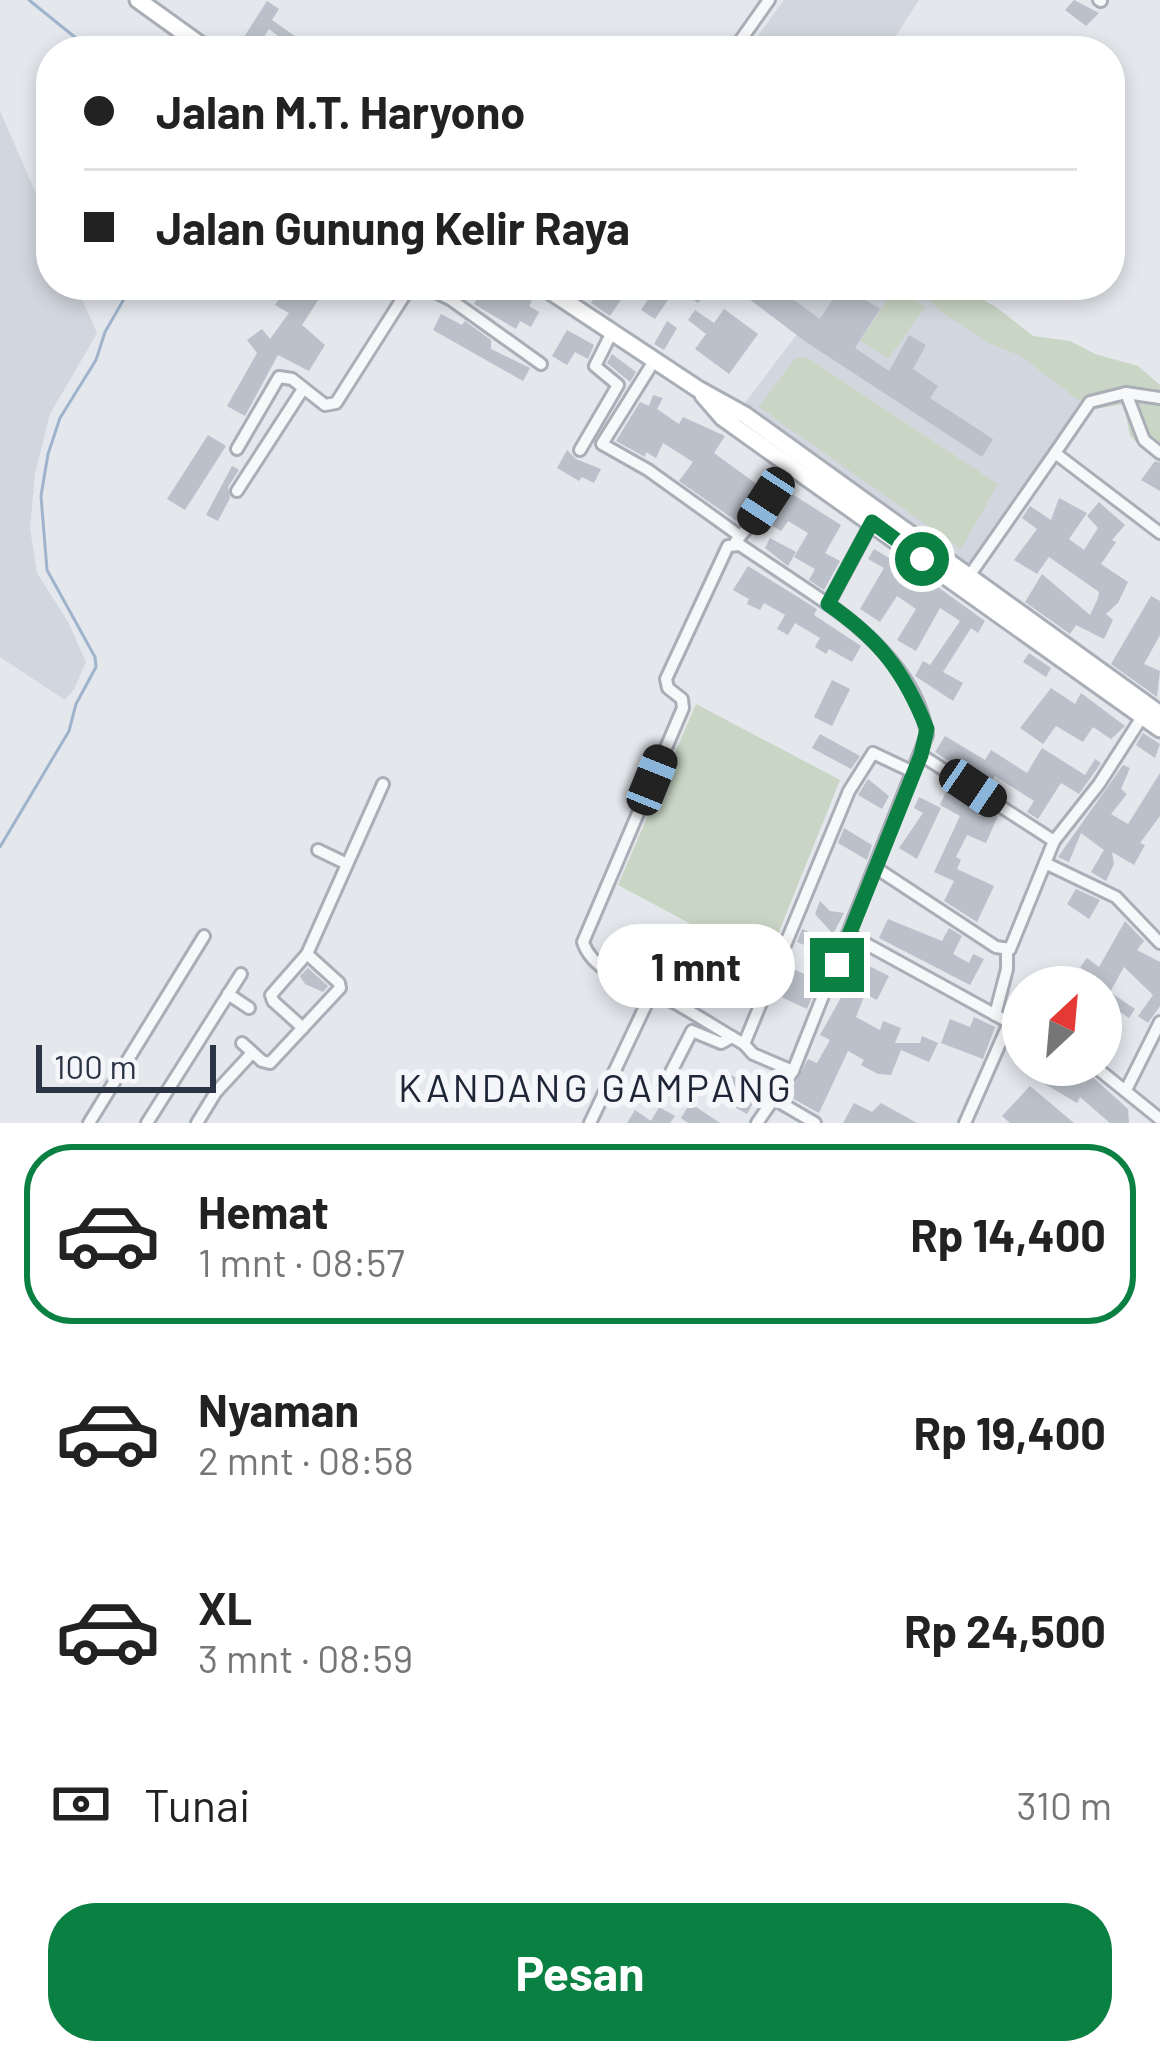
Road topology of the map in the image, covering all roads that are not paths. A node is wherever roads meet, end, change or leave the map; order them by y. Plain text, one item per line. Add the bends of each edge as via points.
1 (138, 0) edge
2 (769, 0) edge
3 (188, 36) edge
4 (744, 36) edge
5 (402, 300) edge
6 (451, 300) edge
7 (575, 300) edge
8 (612, 332) junction
9 (655, 361) junction
10 (541, 364) dead end
11 (303, 389) junction
12 (698, 389) junction
13 (1126, 393) junction
14 (1160, 398) edge
15 (236, 449) dead end
16 (580, 450) dead end
17 (1055, 453) junction
18 (1160, 454) edge
19 (789, 464) junction
20 (237, 491) dead end
21 (872, 522) junction
22 (1160, 533) edge
23 (737, 540) junction
24 (966, 582) junction
25 (828, 604) junction
26 (1160, 714) edge
27 (1142, 717) junction
28 (1160, 729) edge
29 (921, 755) junction
30 (914, 772) junction
31 (383, 784) dead end
32 (1054, 842) junction
33 (318, 850) dead end
34 (1045, 863) junction
35 (347, 864) junction
36 (876, 868) junction
37 (850, 935) junction
38 (204, 936) dead end
39 (1160, 943) edge
40 (1007, 951) junction
41 (308, 954) junction
42 (241, 974) dead end
43 (228, 994) junction
44 (650, 996) junction
45 (249, 1008) dead end
46 (995, 1015) junction
47 (1002, 1019) edge
48 (1160, 1022) edge
49 (303, 1028) junction
50 (1002, 1039) edge
51 (732, 1041) junction
52 (242, 1043) dead end
53 (252, 1053) junction
54 (671, 1072) dead end
55 (788, 1078) junction
56 (1121, 1086) edge
57 (1126, 1090) junction
58 (773, 1099) junction
59 (970, 1112) edge
60 (1160, 1120) edge
61 (88, 1123) edge
62 (147, 1123) edge
63 (197, 1123) edge
64 (590, 1123) edge
65 (758, 1123) edge
66 (815, 1123) edge

1 - 3 main road
2 - 4 street
5 - 11 street via 336,404
6 - 10 street
7 - 8 main road
8 - 9 main road
8 - 16 street via 595,364 618,385
9 - 12 main road
9 - 23 street via 602,444
11 - 15 street via 279,377
11 - 20 street
12 - 19 main road via 723,418
12 - 24 main road
13 - 14 street
13 - 17 street via 1090,402
13 - 18 street via 1144,440
17 - 22 street
17 - 24 street
19 - 21 main road
19 - 23 street
21 - 24 main road
21 - 25 street
23 - 25 street
23 - 44 street via 707,584 666,679 683,708 583,942 599,963
24 - 26 main road
24 - 27 main road
25 - 29 street via 873,637 899,671 927,729
27 - 28 main road
27 - 32 street
29 - 30 street
29 - 32 street
30 - 36 street
30 - 51 street via 867,757
31 - 35 street
32 - 34 street
33 - 35 street
34 - 39 street via 1116,897
34 - 40 street
35 - 41 street
36 - 37 street
36 - 40 street
37 - 46 street
37 - 55 street
38 - 61 street
40 - 46 street
41 - 49 street via 271,998
41 - 49 street via 341,985
42 - 43 street
43 - 45 street
43 - 62 street
44 - 51 street
44 - 64 street
46 - 47 street
48 - 57 street
49 - 53 street via 270,1063
50 - 59 street
51 - 54 street via 690,1032
51 - 55 street
52 - 53 street
53 - 63 street
55 - 58 street
56 - 57 street
57 - 60 street
58 - 65 street
58 - 66 street

